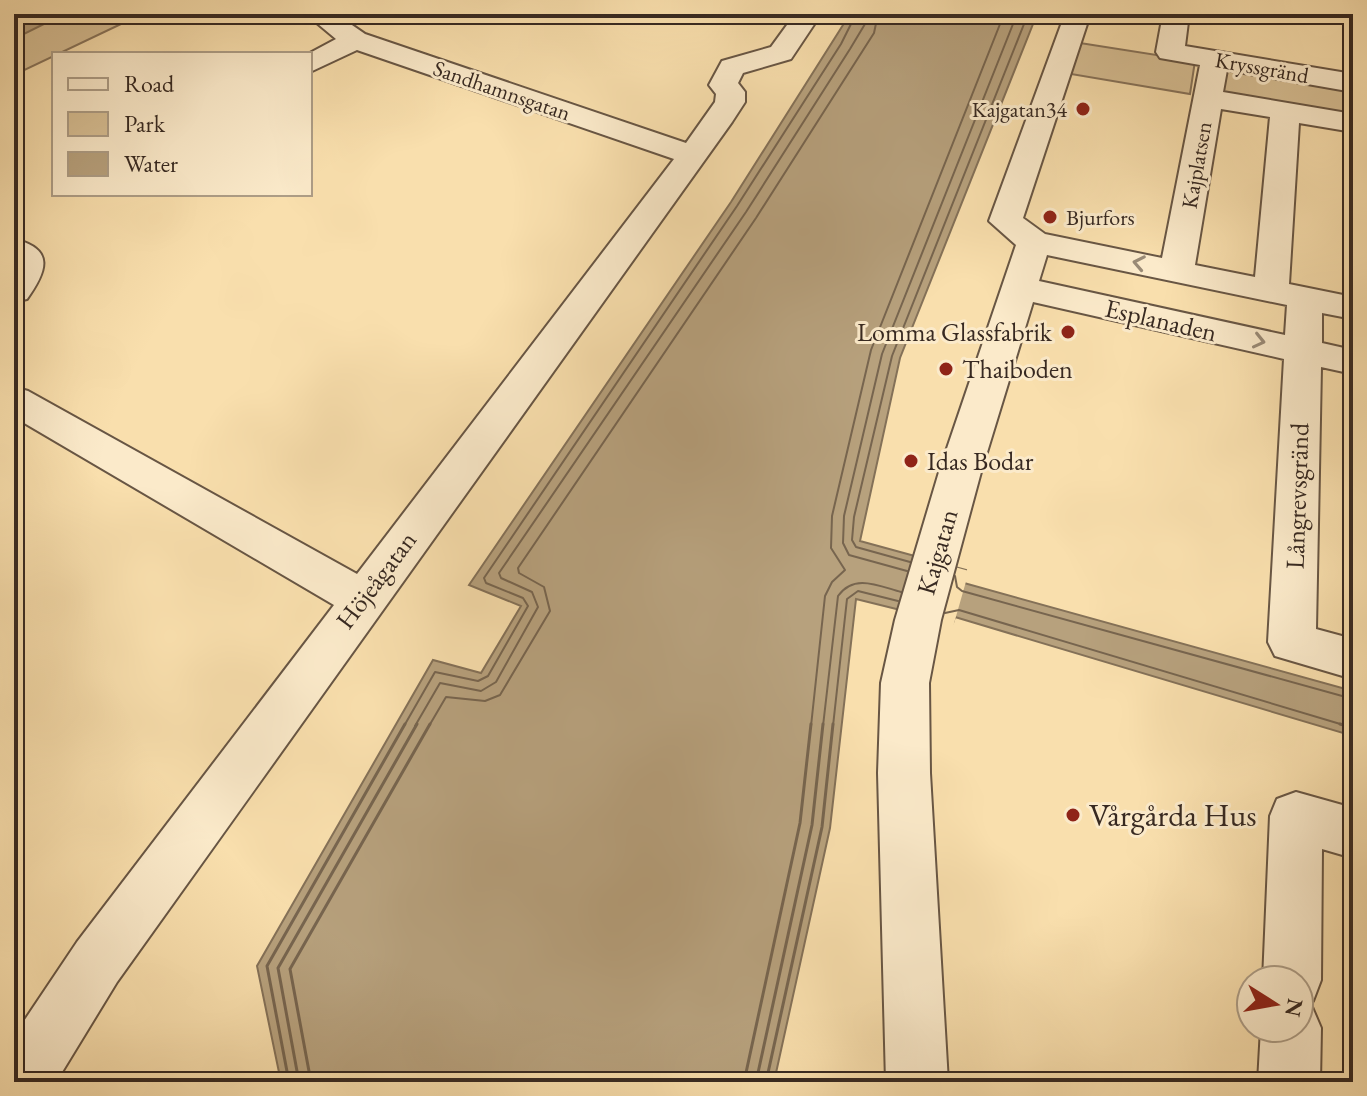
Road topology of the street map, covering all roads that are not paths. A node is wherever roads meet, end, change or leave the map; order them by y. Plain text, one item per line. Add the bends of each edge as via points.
1 (319, 14) edge
2 (808, 14) edge
3 (1081, 14) edge
4 (1176, 14) edge
5 (355, 40) junction
6 (1215, 59) junction
7 (312, 63) edge
8 (1353, 83) edge
9 (1208, 98) junction
10 (1285, 111) junction
11 (1353, 123) edge
12 (692, 155) junction
13 (1034, 242) junction
14 (14, 249) edge
15 (1177, 271) junction
16 (1019, 288) junction
17 (14, 291) edge
18 (1288, 294) junction
19 (1353, 308) edge
20 (1303, 351) junction
21 (1353, 362) edge
22 (14, 400) edge
23 (362, 599) junction
24 (1353, 659) edge
25 (1353, 833) edge
26 (1292, 964) edge
27 (1290, 1044) edge
28 (20, 1082) edge
29 (917, 1082) edge
30 (1289, 1082) edge

1 - 5 street, Sandhamnsgatan
2 - 12 street, Höjeågatan via 781,53 732,67 723,85 731,92 730,102
3 - 13 street via 1006,221
4 - 6 street, Kryssgränd via 1170,52
5 - 7 street
5 - 12 street, Sandhamnsgatan
6 - 8 street, Kryssgränd
6 - 9 street, Kajplatsen
9 - 10 street
9 - 15 street, Kajplatsen
10 - 11 street
10 - 18 street
12 - 23 street, Höjeågatan
15 -> 13 street, Esplanaden
13 - 16 street, Kajgatan
14 - 17 street via 25,254 26,275
15 - 18 street, Esplanaden
16 -> 20 street, Esplanaden
16 - 29 street, Kajgatan via 935,561 905,683
18 - 19 street, Esplanaden
18 - 20 street
20 - 21 street, Esplanaden
20 - 24 street, Långrevsgränd via 1292,642
22 - 23 street
23 - 28 street, Höjeågatan via 97,962
25 - 26 street via 1296,816
27 - 30 street

